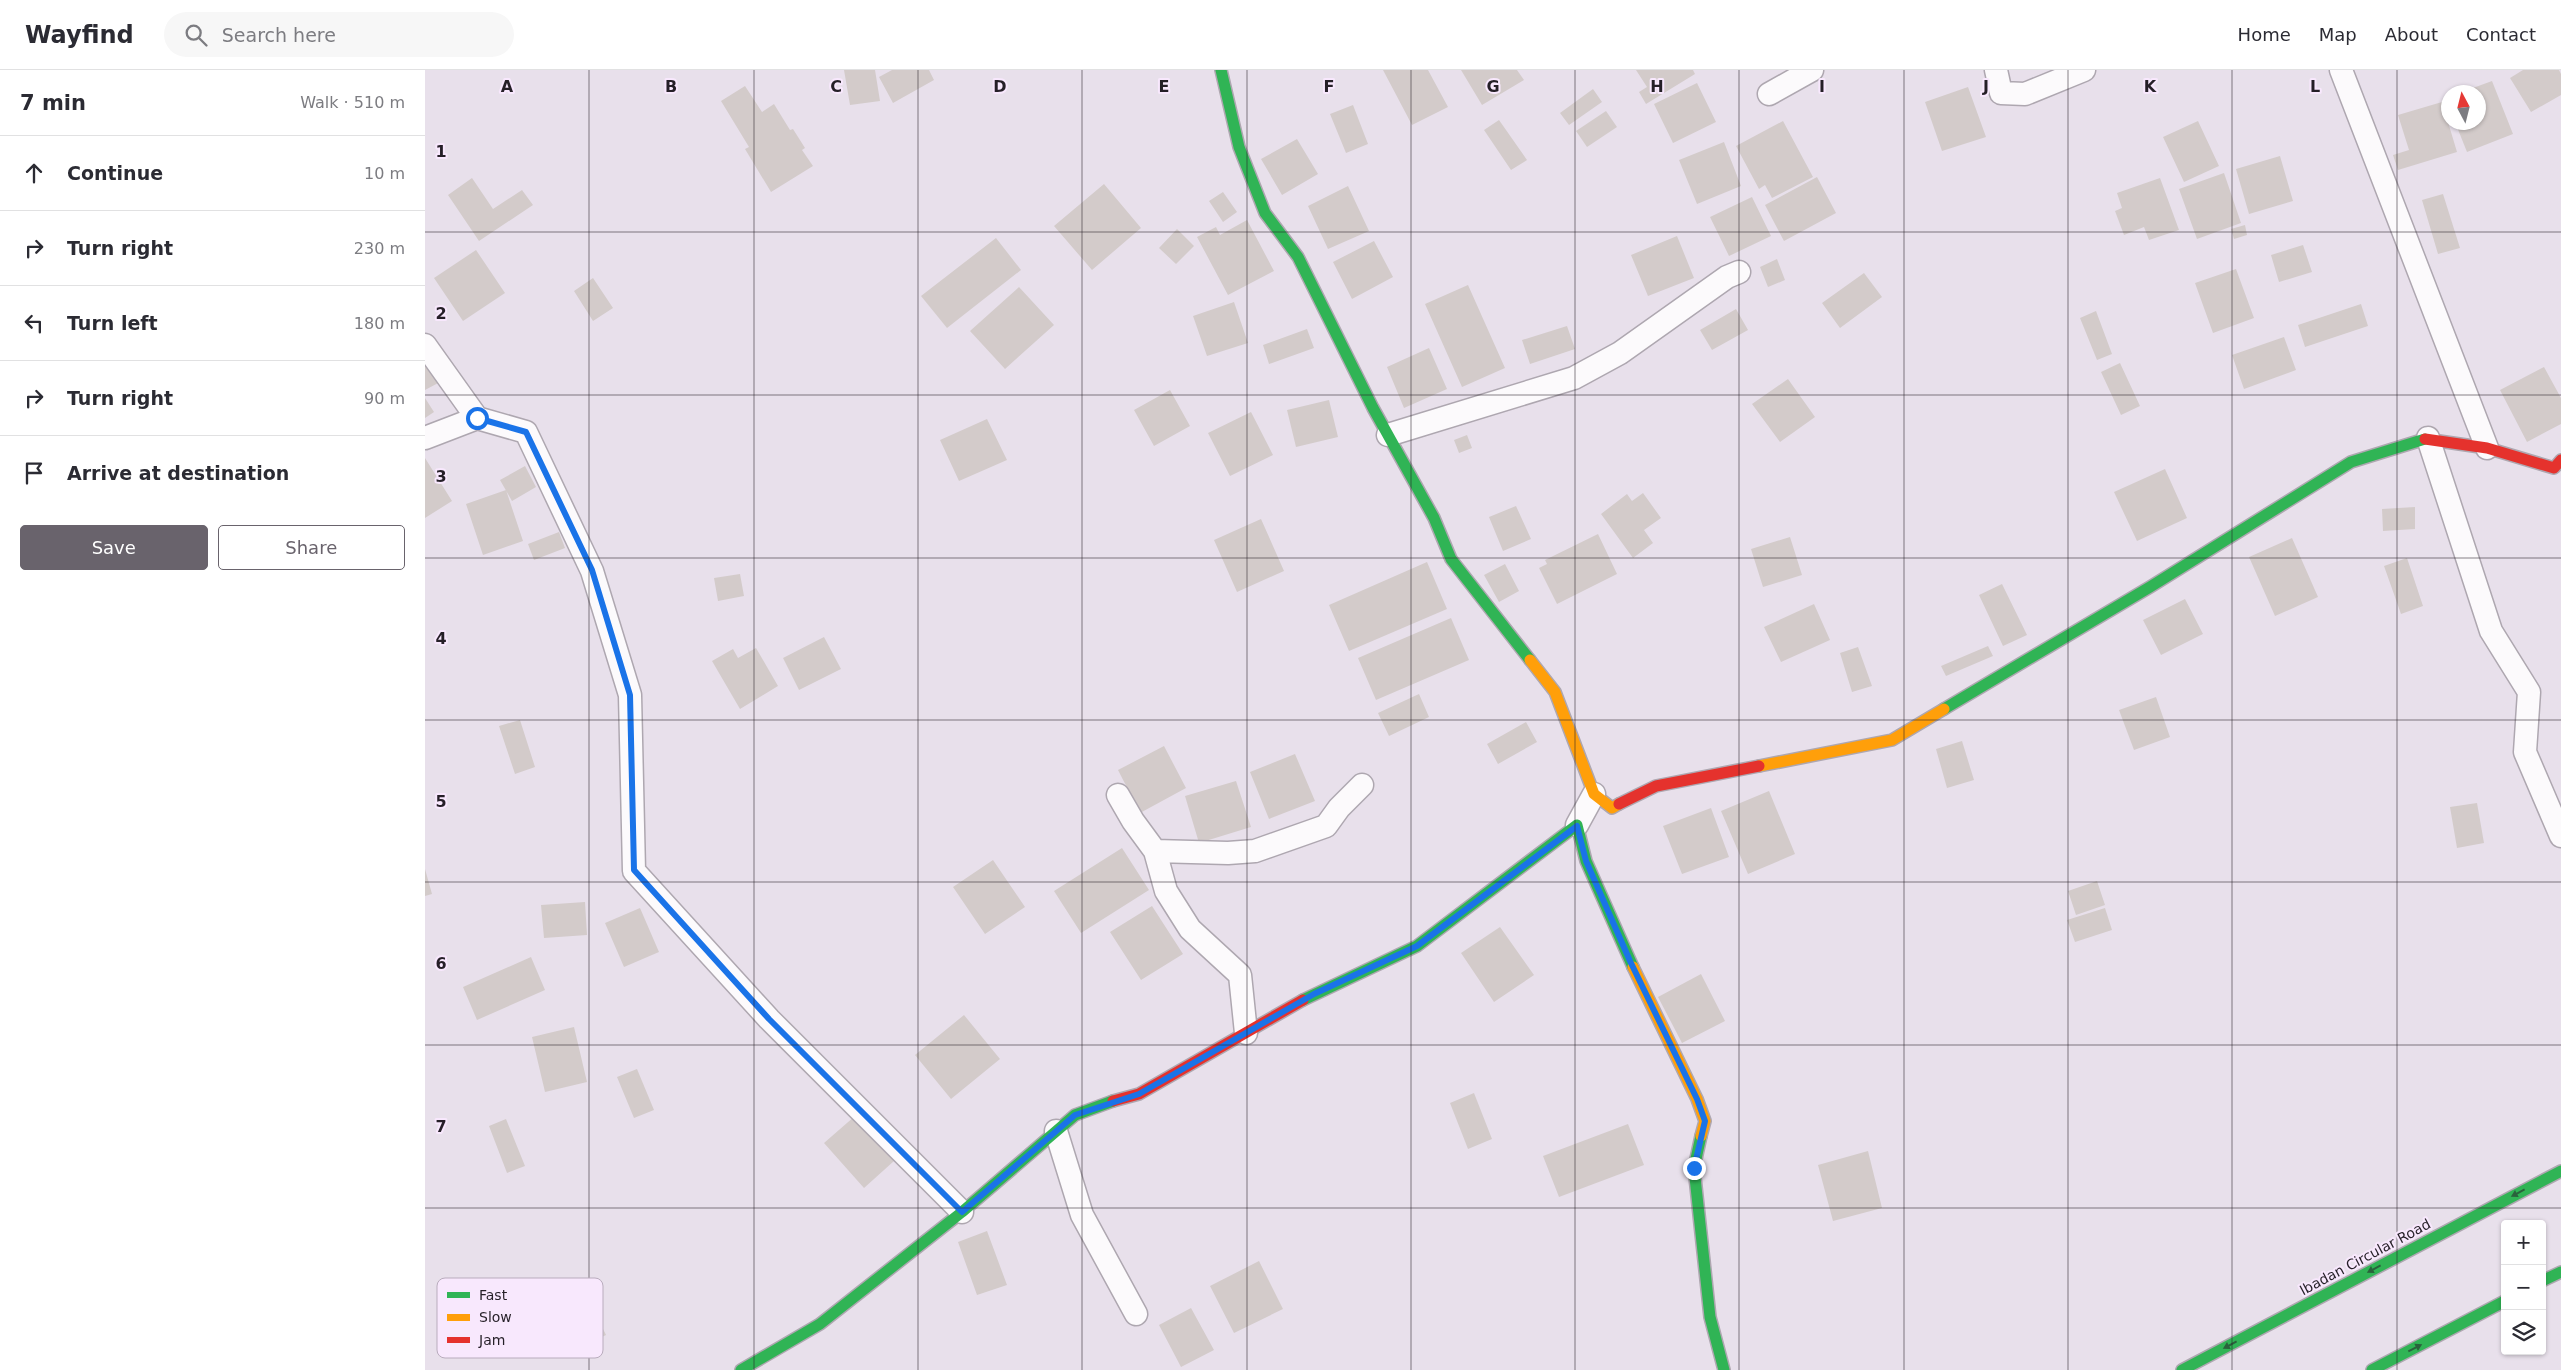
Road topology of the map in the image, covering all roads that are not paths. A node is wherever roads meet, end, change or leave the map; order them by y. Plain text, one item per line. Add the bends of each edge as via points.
1 (1221, 70) edge
2 (1812, 70) edge
3 (1997, 70) edge
4 (2084, 70) edge
5 (2341, 70) edge
6 (1769, 94) dead end
7 (1739, 272) dead end
8 (425, 345) edge
9 (477, 418) junction
10 (1388, 435) junction
11 (425, 438) edge
12 (2429, 438) junction
13 (2487, 448) junction
14 (2561, 460) edge
15 (1362, 785) dead end
16 (1594, 794) junction
17 (1119, 795) dead end
18 (1577, 826) junction
19 (2561, 836) edge
20 (1155, 851) junction
21 (1246, 1033) junction
22 (1056, 1131) junction
23 (2561, 1170) edge
24 (962, 1212) junction
25 (2561, 1272) edge
26 (2546, 1279) edge
27 (2501, 1303) edge
28 (1136, 1314) dead end
29 (741, 1370) edge
30 (1724, 1370) edge
31 (2182, 1370) edge
32 (2371, 1370) edge

1 - 10 main road via 1239,146 1265,213 1298,257
2 - 6 street
3 - 4 street via 2001,93 2025,94
5 - 13 street
7 - 10 street via 1620,353 1574,378
8 - 9 street
9 - 11 street
9 - 24 street via 526,432 592,570 630,695 634,870 769,1019
10 - 16 main road via 1434,518 1451,559 1555,692
12 - 13 main road
12 - 16 main road via 2351,462 2150,587 1891,740 1656,786 1612,808
12 - 19 street via 2491,632 2529,692 2525,752
13 - 14 main road via 2554,468
15 - 20 street via 1326,826 1255,851
16 - 18 street
17 - 20 street
18 - 21 main road via 1417,946 1314,994
18 - 30 main road via 1586,861 1705,1121 1694,1168 1710,1317
20 - 21 street via 1166,891 1190,929 1240,975
21 - 22 main road via 1139,1094 1075,1115
22 - 24 main road
22 - 28 street via 1082,1215
23 -> 31 main road, Ibadan Circular Road
24 - 29 main road via 820,1324
25 - 26 main road
32 -> 27 main road

